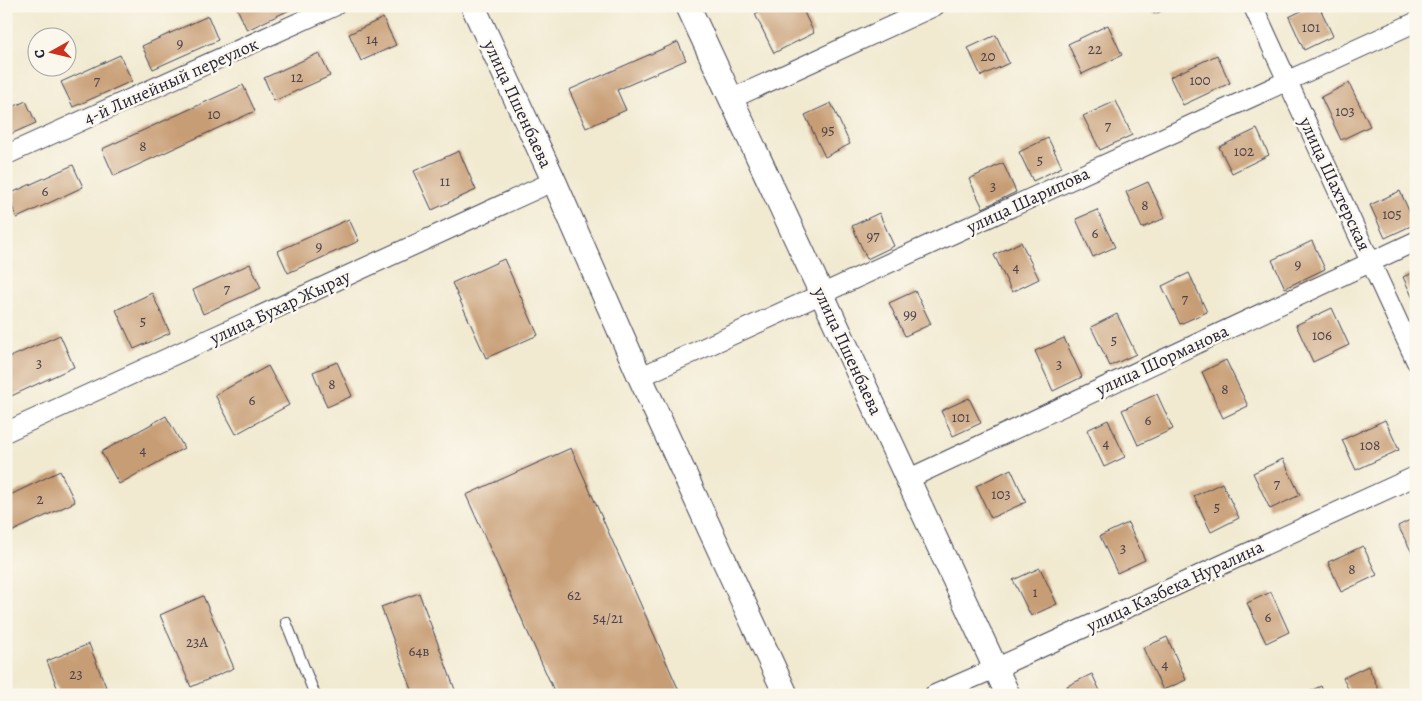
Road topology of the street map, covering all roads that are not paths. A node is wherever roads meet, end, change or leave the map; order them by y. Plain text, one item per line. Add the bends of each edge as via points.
1 (335, 6) edge
2 (473, 6) edge
3 (688, 6) edge
4 (935, 6) edge
5 (1253, 6) edge
6 (1416, 22) edge
7 (1287, 81) junction
8 (731, 99) junction
9 (6, 155) edge
10 (554, 181) junction
11 (1416, 241) edge
12 (1371, 262) junction
13 (822, 294) junction
14 (1416, 361) edge
15 (640, 377) junction
16 (6, 432) edge
17 (1416, 476) edge
18 (908, 479) junction
19 (286, 622) dead end
20 (996, 668) junction
21 (315, 695) edge
22 (786, 695) edge
23 (934, 695) edge
24 (1008, 695) edge

1 - 9 street, 4-й Линейный переулок
2 - 10 street, улица Пшенбаева
3 - 8 street, улица Пшенбаева
4 - 8 street
5 - 7 street, улица Шахтерская
6 - 7 street, улица Шарипова
7 - 12 street, улица Шахтерская
7 - 13 street, улица Шарипова
8 - 13 street, улица Пшенбаева
10 - 15 street, улица Пшенбаева
10 - 16 street, улица Бухар Жырау
11 - 12 street, улица Шорманова
12 - 14 street, улица Шахтерская
12 - 18 street, улица Шорманова
13 - 15 street, улица Шарипова
13 - 18 street, улица Пшенбаева
15 - 22 street, улица Пшенбаева
17 - 20 street, улица Казбека Нуралина
18 - 20 street, улица Пшенбаева
19 - 21 lane
20 - 23 street, улица Казбека Нуралина
20 - 24 street, улица Пшенбаева

